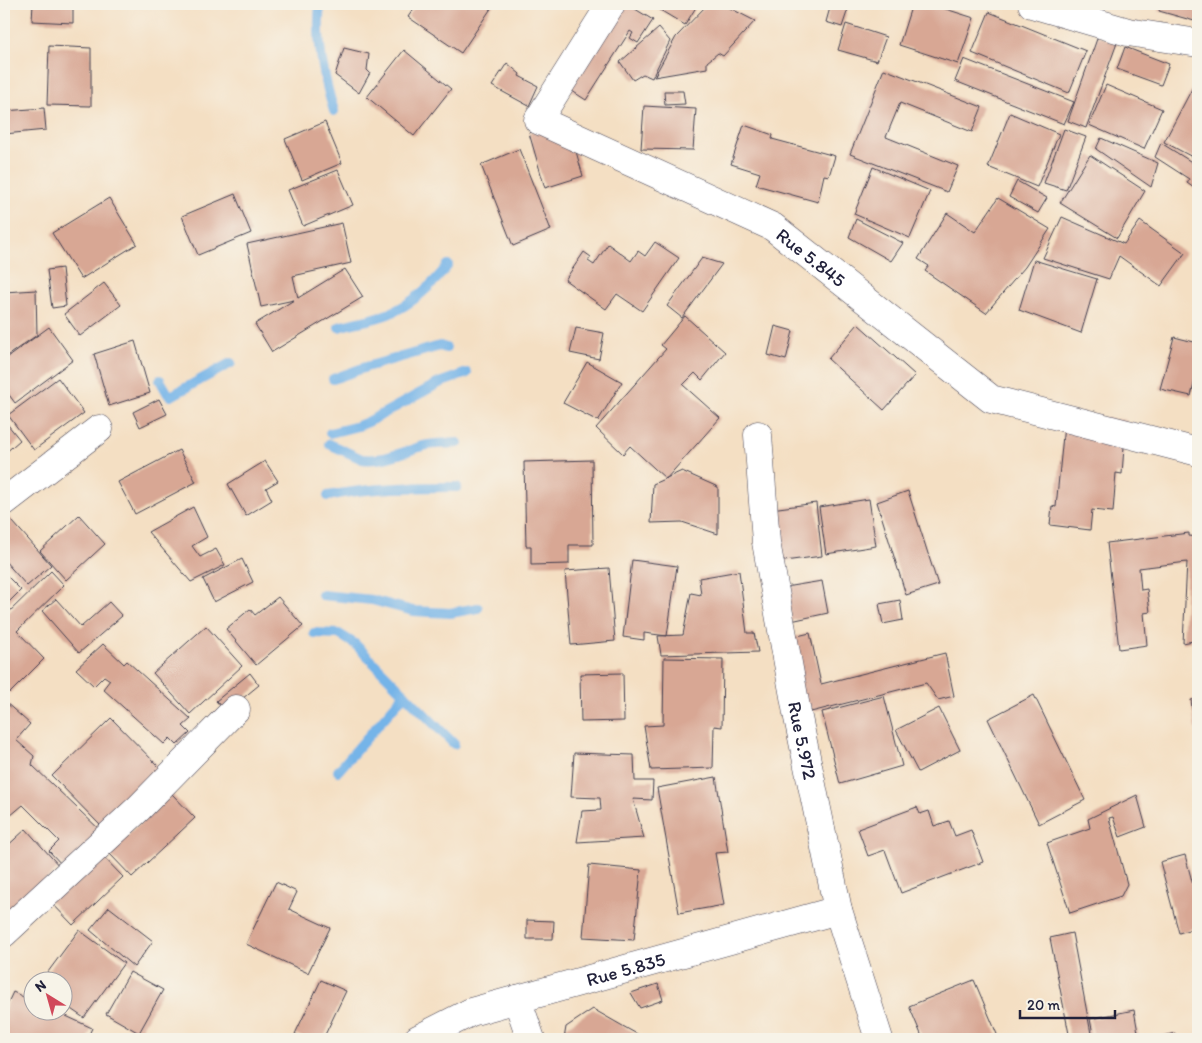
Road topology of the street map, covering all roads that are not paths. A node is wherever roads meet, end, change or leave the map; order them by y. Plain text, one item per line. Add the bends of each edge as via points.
1 (611, 4) edge
2 (1032, 4) edge
3 (1198, 43) edge
4 (99, 428) dead end
5 (758, 435) dead end
6 (1198, 452) edge
7 (4, 502) edge
8 (236, 709) dead end
9 (838, 910) junction
10 (4, 933) edge
11 (517, 999) junction
12 (418, 1039) edge
13 (531, 1039) edge
14 (880, 1039) edge

1 - 6 street, Rue 5.845 via 538,120 774,227 991,399
2 - 3 street via 1128,32
4 - 7 street
5 - 9 street, Rue 5.972 via 766,542
8 - 10 street via 139,808
9 - 11 street, Rue 5.835
9 - 14 street, Rue 5.972
11 - 12 street, Rue 5.835 via 471,1012
11 - 13 street

